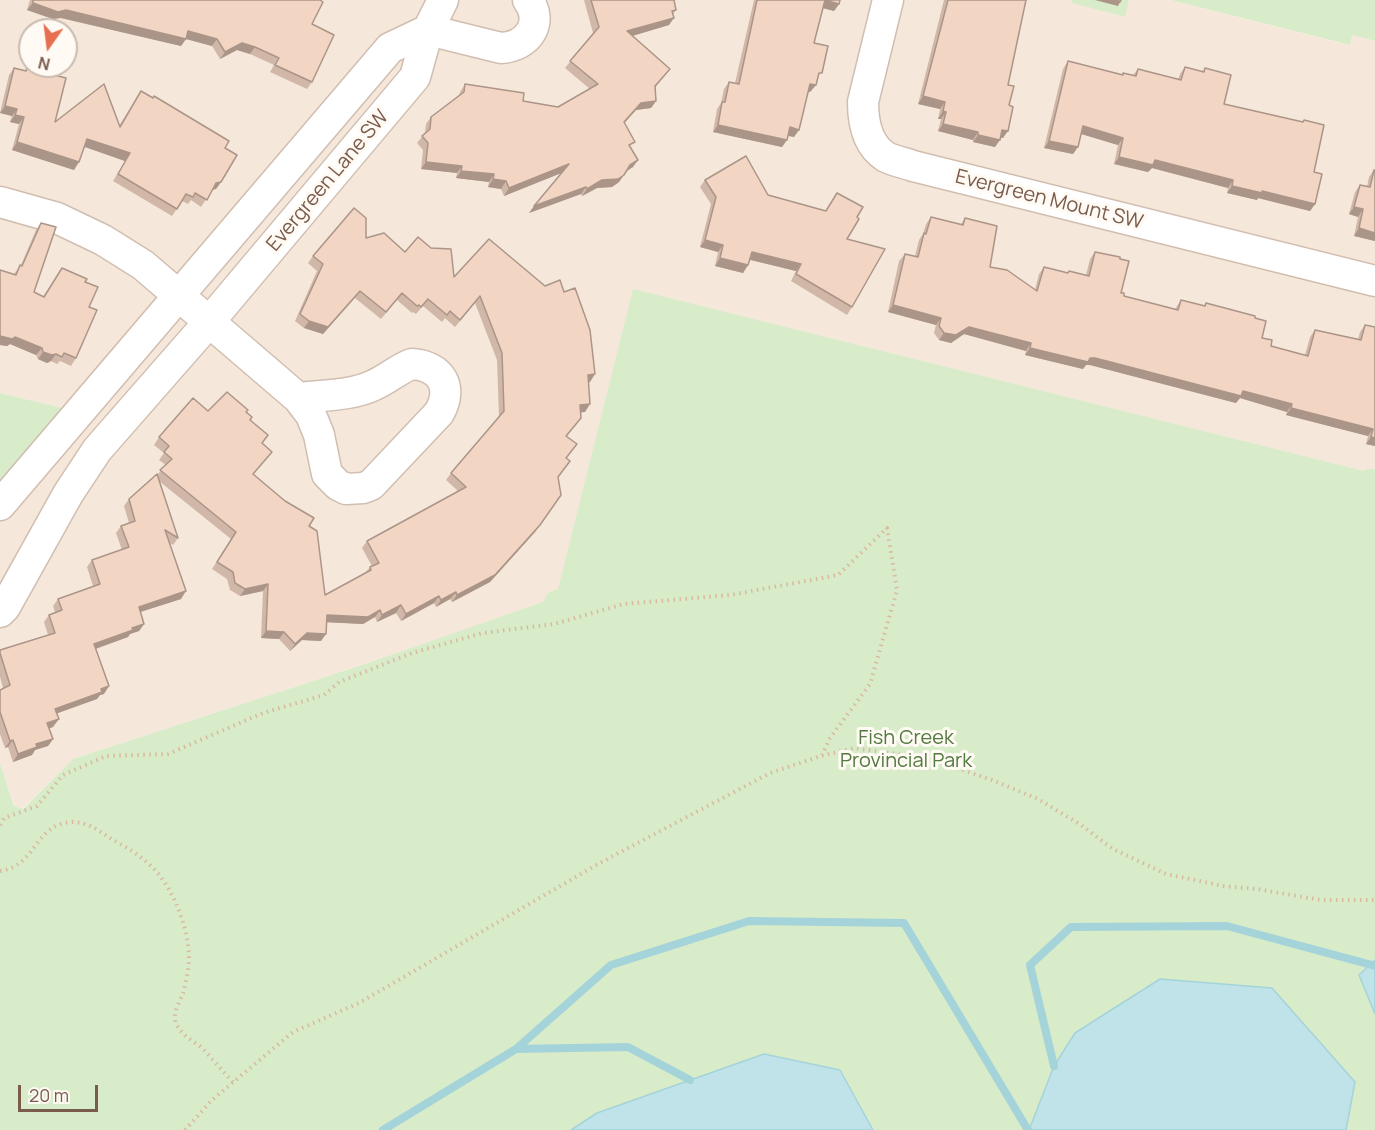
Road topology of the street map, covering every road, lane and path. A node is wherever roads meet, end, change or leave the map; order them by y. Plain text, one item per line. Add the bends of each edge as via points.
1 (443, 0) edge
2 (528, 0) edge
3 (888, 0) edge
4 (428, 30) junction
5 (0, 202) edge
6 (1375, 281) edge
7 (195, 309) junction
8 (298, 398) junction
9 (0, 505) edge
10 (0, 612) edge
11 (821, 756) junction
12 (0, 825) edge
13 (0, 871) edge
14 (1375, 900) edge
15 (233, 1082) junction
16 (185, 1130) edge

1 - 4 street, Evergreen Lane SW
2 - 4 street via 534,12 532,31 527,39 511,48
3 - 6 street, Evergreen Mount SW via 863,102 863,120 871,142 886,157
4 - 7 street, Evergreen Lane SW via 390,48
4 - 7 street, Evergreen Lane SW via 415,77
5 - 7 street via 57,218 103,240 143,265
7 - 8 street
7 - 9 street
7 - 10 street via 68,494
8 - 8 street via 319,435 327,474 338,486 354,490 371,485 439,413 446,395 444,384 432,369 412,364 364,389
11 - 12 path via 870,684 897,590 887,528 838,575 730,595 624,604 554,624 483,633 412,653 339,682 324,696 263,713 168,754 106,756 63,775 38,806 4,818
11 - 14 path via 854,748 898,754 939,762 992,780 1038,799 1113,849 1166,874 1321,900
11 - 15 path via 770,773 698,810 358,1003 293,1032
13 - 15 path via 19,865 48,830 71,822 89,825 153,868 179,911 189,956 188,974 174,1018 176,1024
15 - 16 path

